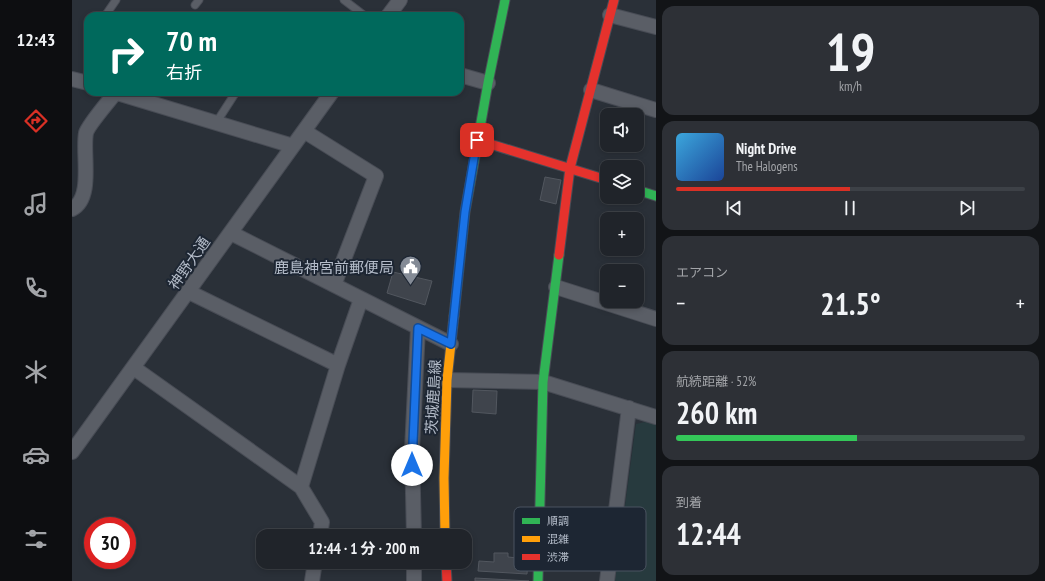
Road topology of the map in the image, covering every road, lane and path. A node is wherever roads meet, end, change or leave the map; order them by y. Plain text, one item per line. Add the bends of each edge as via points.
1 (116, 0) edge
2 (344, 0) edge
3 (400, 0) edge
4 (505, 0) edge
5 (614, 0) edge
6 (108, 12) edge
7 (360, 12) edge
8 (391, 12) edge
9 (610, 15) junction
10 (656, 27) edge
11 (464, 76) edge
12 (488, 83) junction
13 (591, 90) junction
14 (112, 96) edge
15 (128, 96) edge
16 (233, 96) edge
17 (329, 96) edge
18 (656, 110) edge
19 (216, 123) junction
20 (304, 131) junction
21 (477, 140) junction
22 (293, 146) junction
23 (570, 168) junction
24 (600, 178) edge
25 (644, 192) edge
26 (656, 196) edge
27 (72, 209) edge
28 (231, 233) junction
29 (334, 285) junction
30 (556, 287) junction
31 (189, 292) junction
32 (361, 300) junction
33 (656, 319) edge
34 (418, 328) junction
35 (451, 344) junction
36 (338, 364) junction
37 (134, 368) junction
38 (447, 380) junction
39 (543, 382) junction
40 (629, 408) junction
41 (656, 417) edge
42 (72, 452) edge
43 (301, 487) junction
44 (540, 507) edge
45 (616, 507) edge
46 (321, 529) edge
47 (414, 529) edge
48 (445, 529) edge
49 (314, 569) edge
50 (414, 569) edge
51 (446, 569) edge
52 (538, 571) edge
53 (608, 571) edge
54 (312, 581) edge
55 (414, 581) edge
56 (446, 581) edge
57 (538, 581) edge
58 (607, 581) edge

1 - 6 lane
2 - 7 lane
3 - 8 street
4 - 12 street, 茨城鹿島線
5 - 9 street
9 - 10 street
9 - 13 street
11 - 12 street
12 - 21 street, 茨城鹿島線
13 - 18 street
13 - 23 street
14 - 27 street via 86,132 84,194 77,206
15 - 19 street
16 - 19 lane
17 - 20 street, 神野大通
19 - 22 street
20 - 22 street, 神野大通
20 - 29 street via 376,176
21 - 23 street
21 - 35 street, 茨城鹿島線 via 465,212
22 - 28 street, 神野大通
23 - 24 street
23 - 30 street
25 - 26 street
28 - 29 street
28 - 31 street, 神野大通
29 - 32 street
30 - 33 street
30 - 39 street
31 - 36 street
31 - 37 street, 神野大通
32 - 34 street
32 - 36 street
34 - 35 street
34 - 47 street via 412,450
35 - 38 street, 茨城鹿島線
36 - 43 street
37 - 42 street, 神野大通
37 - 43 street
38 - 39 street
38 - 48 street, 茨城鹿島線
39 - 40 street
39 - 44 street
40 - 41 street
40 - 45 street
43 - 46 street via 322,522
49 - 54 street
50 - 55 street
51 - 56 street
52 - 57 street
53 - 58 street

